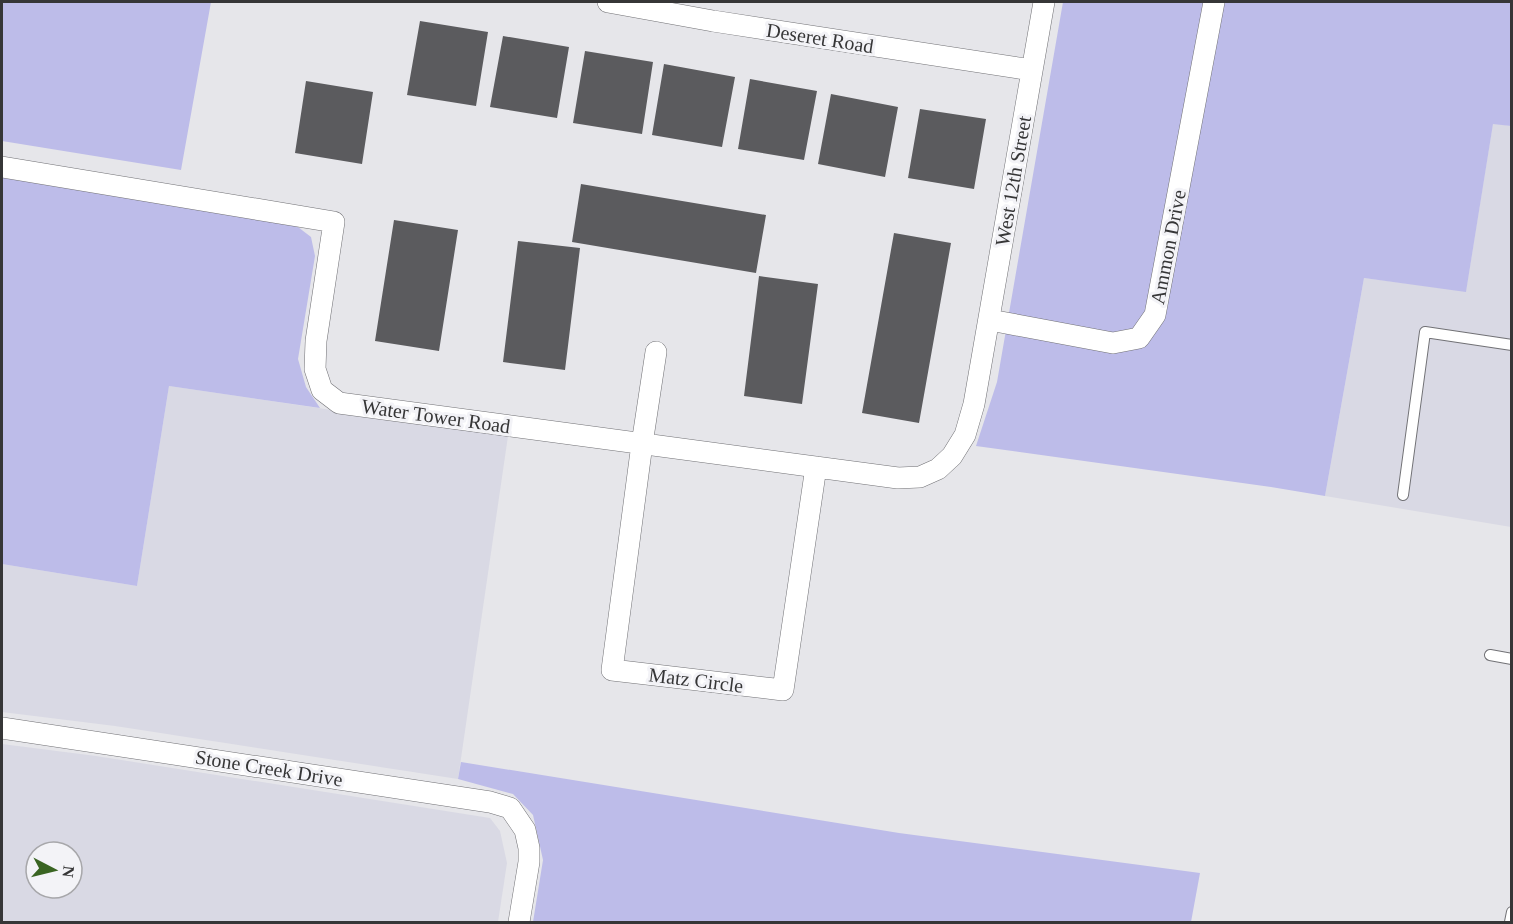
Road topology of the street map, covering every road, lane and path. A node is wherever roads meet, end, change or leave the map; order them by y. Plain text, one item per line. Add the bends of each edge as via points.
1 (608, 2) edge
2 (1044, 2) edge
3 (1214, 2) edge
4 (1032, 70) junction
5 (2, 167) edge
6 (990, 320) junction
7 (1512, 345) edge
8 (656, 352) dead end
9 (982, 361) joint
10 (642, 444) junction
11 (816, 467) junction
12 (1403, 495) dead end
13 (1490, 656) dead end
14 (1512, 659) edge
15 (2, 728) edge
16 (1512, 912) edge
17 (519, 922) edge
18 (1510, 922) edge

1 - 4 street, Deseret Road
2 - 4 street, West 12th Street
3 - 6 street, Ammon Drive via 1155,315 1139,338 1113,343
4 - 6 street, West 12th Street
5 - 10 street, Water Tower Road via 334,222 315,369 322,390 339,404
6 - 9 street, West 12th Street
7 - 12 lane via 1425,332
8 - 10 street
9 - 11 street, Water Tower Road via 965,435 938,469 920,477 898,478
10 - 11 street, Water Tower Road
10 - 11 street, Matz Circle via 612,670 783,690
13 - 14 lane
15 - 17 street, Stone Creek Drive via 510,808 525,830 529,848
16 - 18 lane

